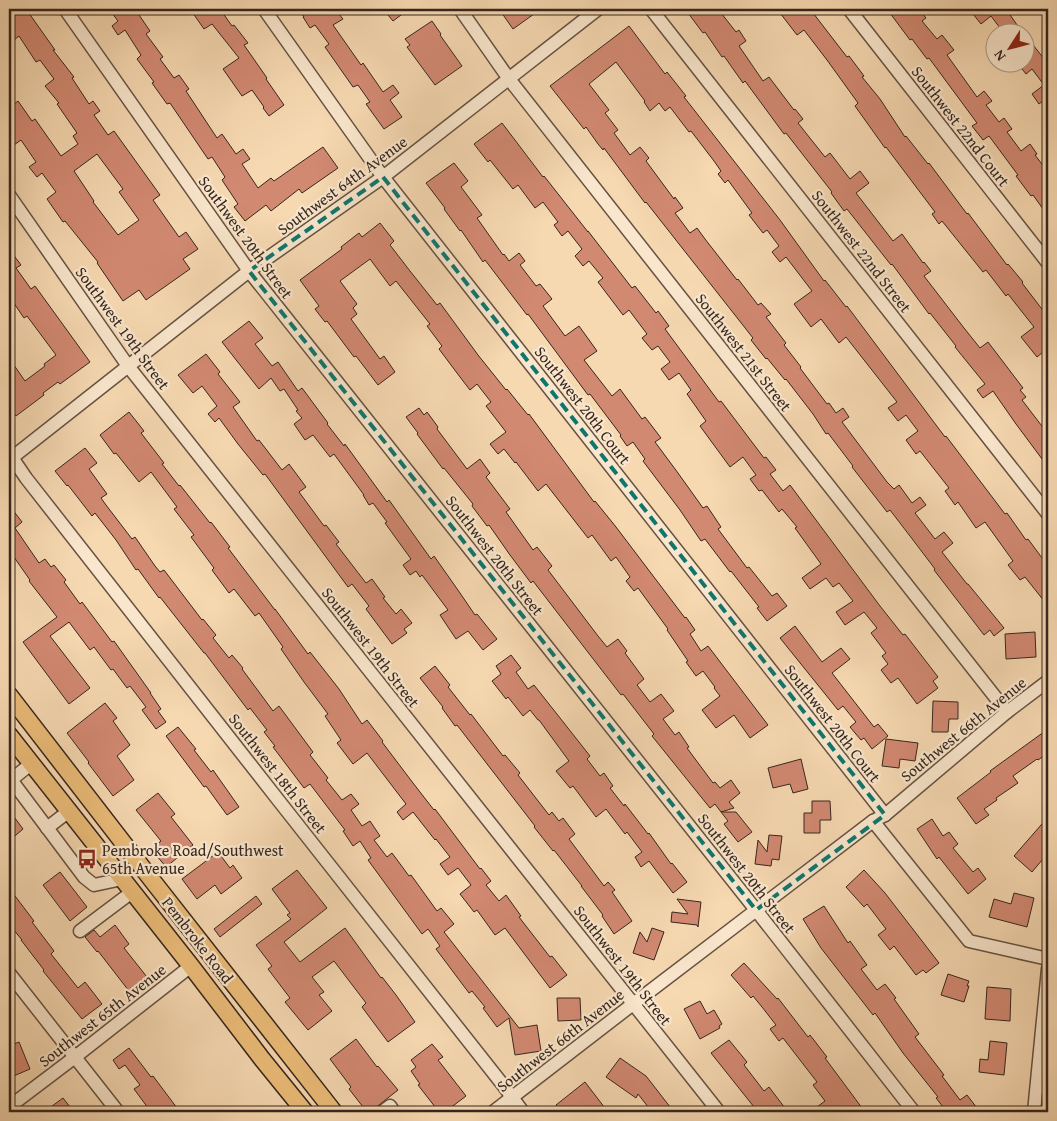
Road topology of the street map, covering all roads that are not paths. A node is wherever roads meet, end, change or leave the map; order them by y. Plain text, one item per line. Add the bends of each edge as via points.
1 (65, 9) edge
2 (264, 9) edge
3 (460, 9) edge
4 (598, 9) edge
5 (651, 9) edge
6 (849, 9) edge
7 (509, 79) junction
8 (383, 177) junction
9 (9, 195) edge
10 (1048, 263) edge
11 (249, 272) junction
12 (128, 366) junction
13 (10, 457) edge
14 (1048, 514) edge
15 (1048, 681) edge
16 (9, 695) edge
17 (1007, 712) junction
18 (11, 740) edge
19 (32, 764) junction
20 (10, 778) edge
21 (69, 811) junction
22 (879, 818) junction
23 (47, 828) junction
24 (122, 878) junction
25 (132, 892) junction
26 (756, 910) junction
27 (80, 931) dead end
28 (1048, 959) edge
29 (191, 966) junction
30 (1048, 969) edge
31 (9, 973) edge
32 (633, 1004) junction
33 (75, 1057) junction
34 (299, 1068) junction
35 (284, 1088) junction
36 (512, 1098) junction
37 (9, 1107) edge
38 (118, 1112) edge
39 (305, 1112) edge
40 (318, 1112) edge
41 (334, 1112) edge
42 (382, 1112) edge
43 (394, 1112) edge
44 (493, 1112) edge
45 (523, 1112) edge
46 (718, 1112) edge
47 (914, 1112) edge
48 (1034, 1112) edge

1 - 11 street, Southwest 20th Street
2 - 8 street, Southwest 20th Court
3 - 7 street, Southwest 21st Street
4 - 7 street, Southwest 64th Avenue
5 - 14 street, Southwest 22nd Street
6 - 10 street, Southwest 22nd Court
7 - 8 street, Southwest 64th Avenue
7 - 17 street, Southwest 21st Street
8 - 11 street, Southwest 64th Avenue
8 - 22 street, Southwest 20th Court
9 - 12 street, Southwest 19th Street
11 - 12 street, Southwest 64th Avenue
11 - 26 street, Southwest 20th Street
12 - 13 street, Southwest 64th Avenue
12 - 32 street, Southwest 19th Street
13 - 36 street, Southwest 18th Street
15 - 17 street, Southwest 66th Avenue
16 - 34 main road, Pembroke Road
17 - 22 street, Southwest 66th Avenue
18 - 19 main road, Pembroke Road
19 - 20 street
19 - 21 main road, Pembroke Road
20 - 23 street
21 - 23 street
21 - 24 main road, Pembroke Road
22 - 26 street, Southwest 66th Avenue
22 - 28 street, Southwest 20th Court via 969,941
23 - 24 street via 94,885
24 - 25 main road, Pembroke Road
25 - 27 street
25 - 29 main road, Pembroke Road
26 - 32 street, Southwest 66th Avenue
26 - 47 street, Southwest 20th Street
29 - 33 street, Southwest 65th Avenue
29 - 34 main road via 218,980 285,1064
29 - 35 main road, Pembroke Road
30 - 48 street
31 - 33 street
32 - 36 street, Southwest 66th Avenue
32 - 46 street, Southwest 19th Street
33 - 37 street, Southwest 65th Avenue
33 - 38 street
34 - 41 main road, Pembroke Road
35 - 39 main road, Pembroke Road
35 - 40 main road via 302,1093
36 - 44 street, Southwest 66th Avenue
36 - 45 street, Southwest 18th Street
42 - 43 street via 390,1106

